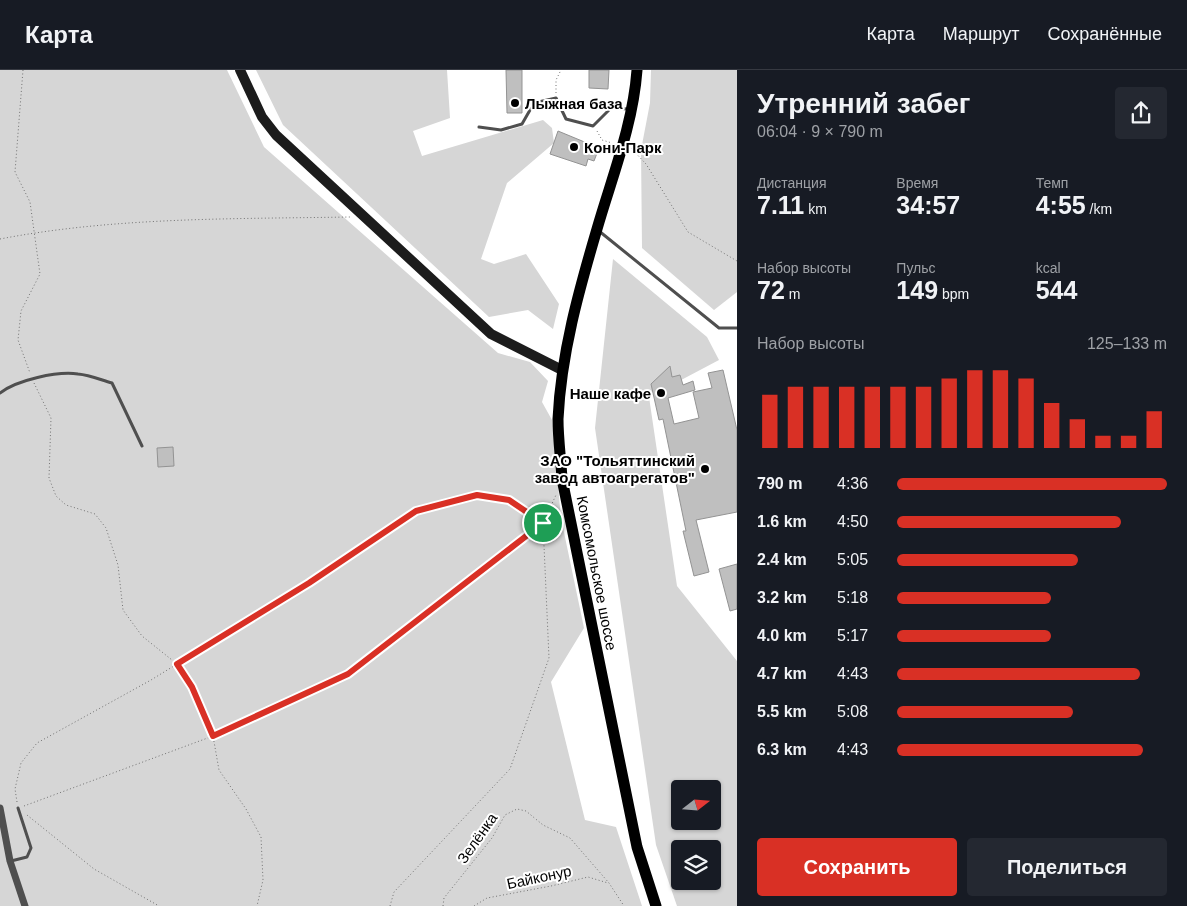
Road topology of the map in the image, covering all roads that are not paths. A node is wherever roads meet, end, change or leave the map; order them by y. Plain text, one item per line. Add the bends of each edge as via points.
1 (240, 70) edge
2 (637, 70) edge
3 (631, 109) junction
4 (479, 127) dead end
5 (597, 229) junction
6 (737, 328) edge
7 (562, 370) junction
8 (0, 393) edge
9 (142, 446) dead end
10 (0, 808) edge
11 (18, 808) road end
12 (10, 861) junction
13 (26, 906) edge
14 (656, 906) edge

1 - 7 street via 262,117 276,135 364,217 491,334
2 - 3 main road, Комсомольское шоссе
3 - 4 lane via 611,108 593,126 566,119 556,98 534,103 522,124 501,130
3 - 5 main road, Комсомольское шоссе
5 - 6 lane via 719,328
5 - 7 main road, Комсомольское шоссе
7 - 14 main road, Комсомольское шоссе via 558,420 562,480 636,847
8 - 9 lane via 11,384 32,378 78,374 112,383
10 - 12 street
11 - 12 lane via 31,848 27,857
12 - 13 street

